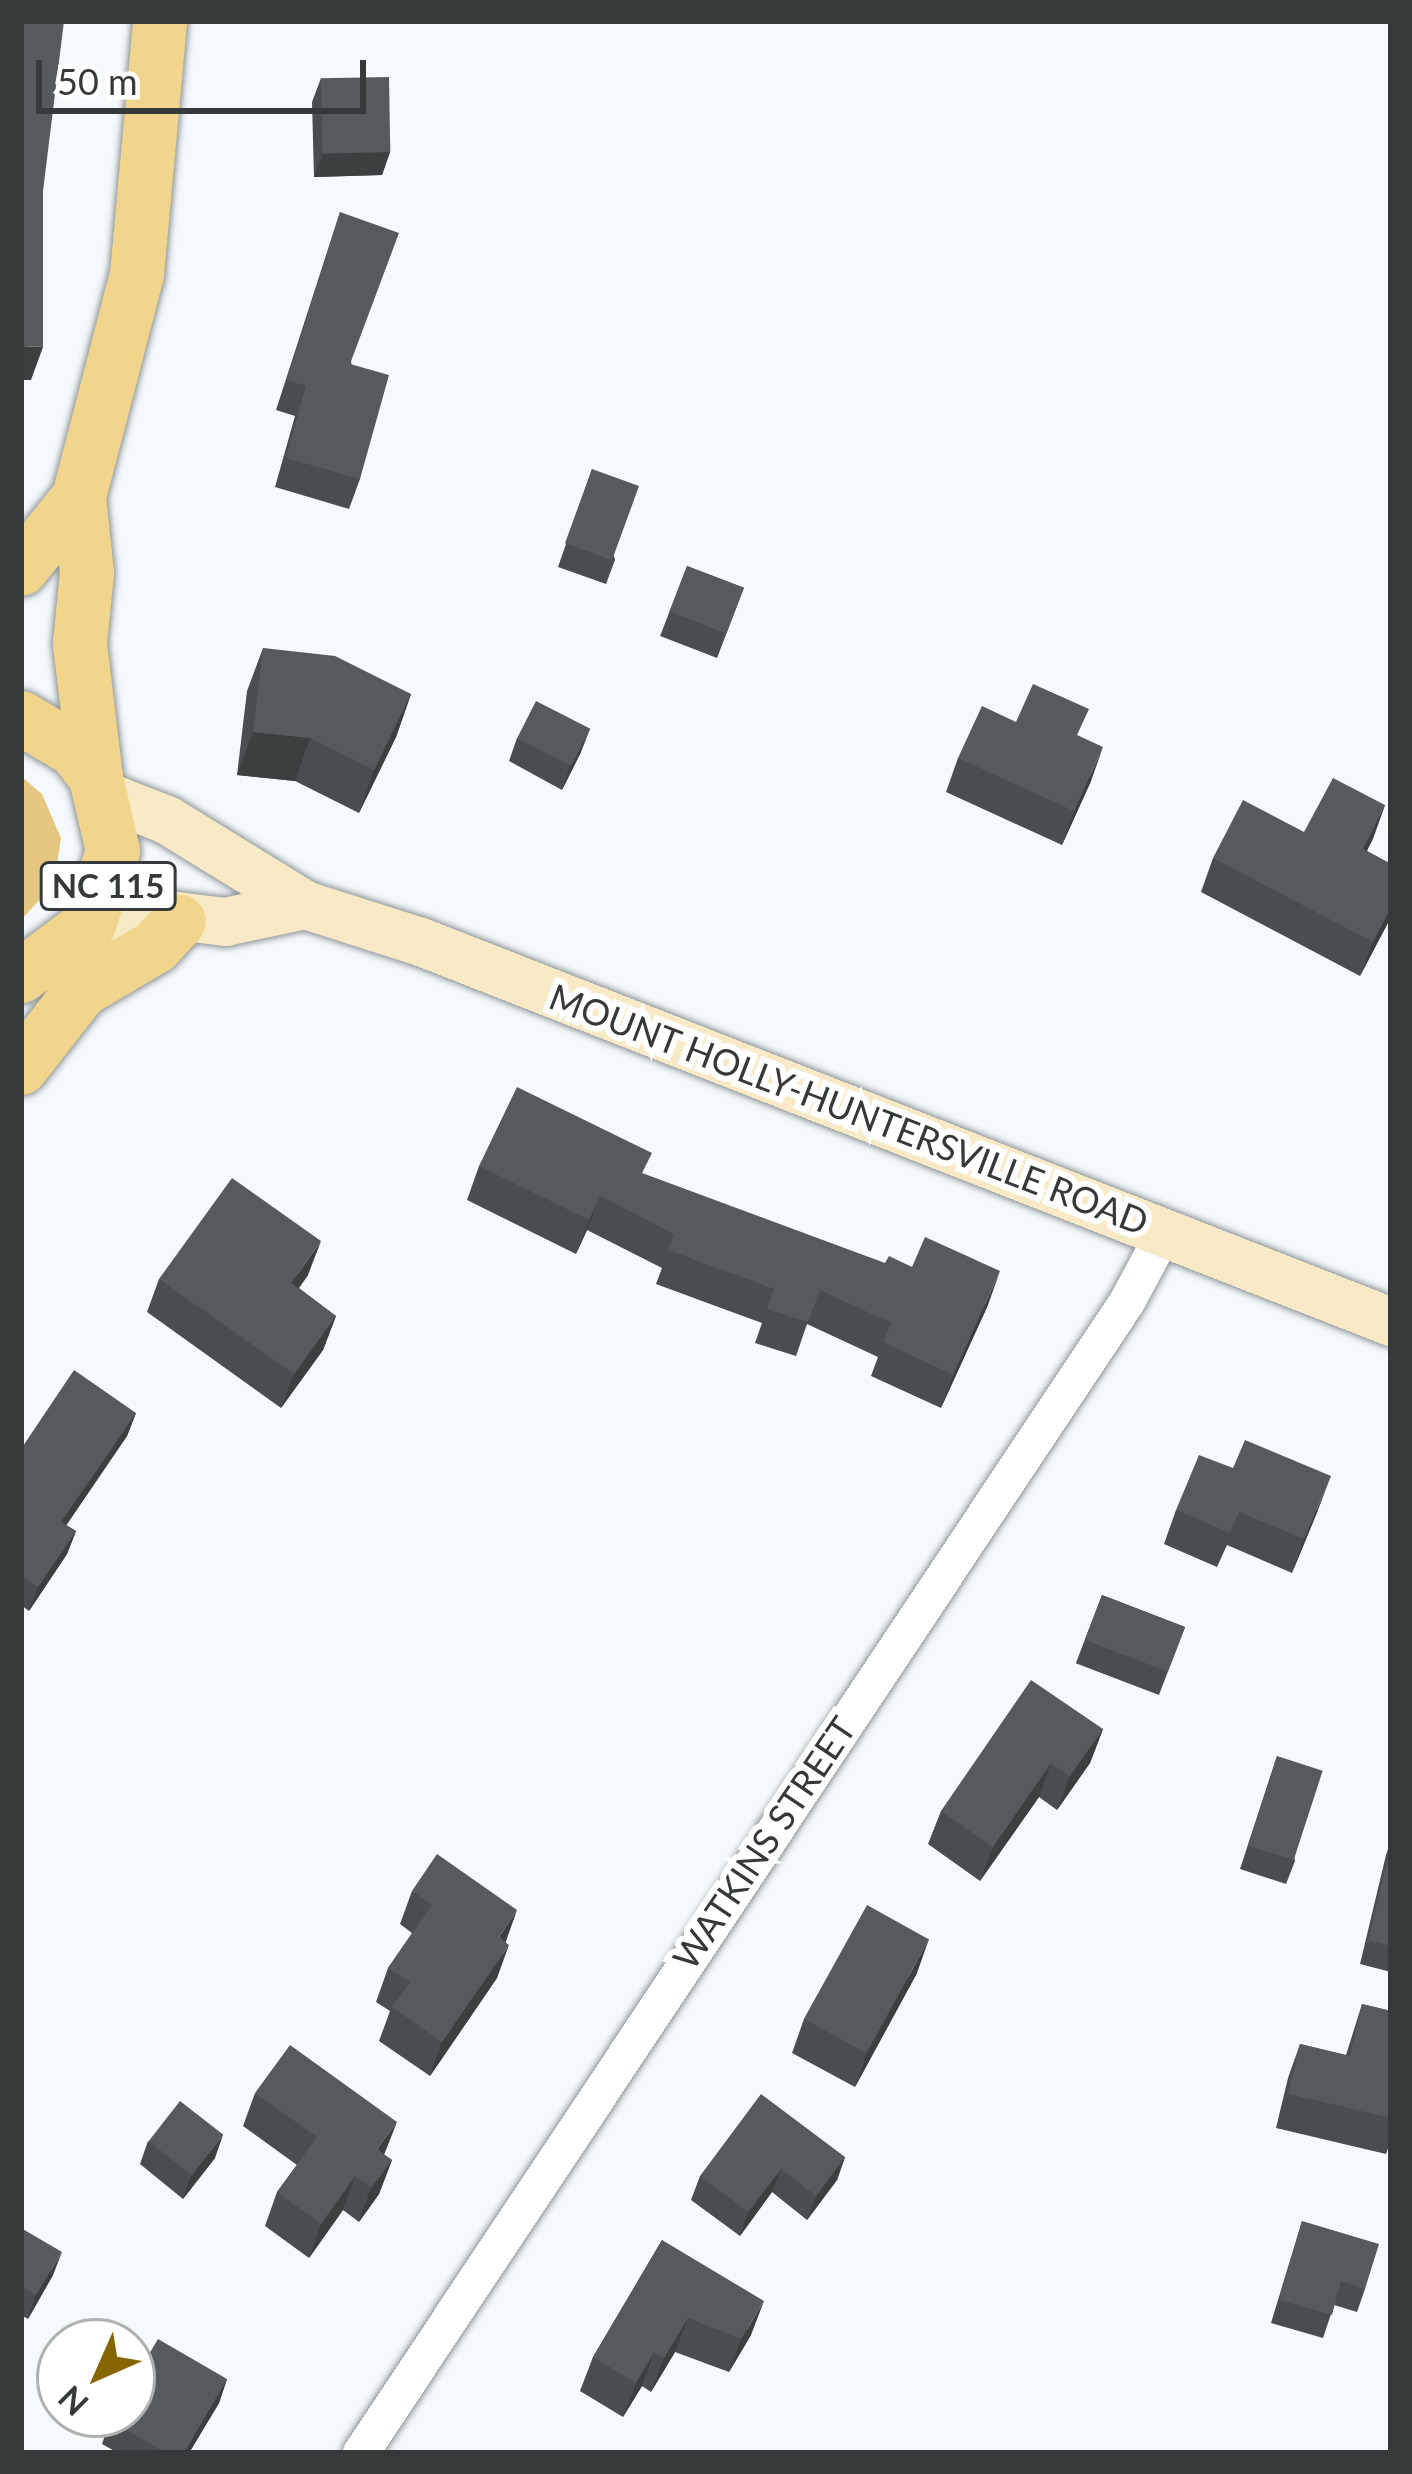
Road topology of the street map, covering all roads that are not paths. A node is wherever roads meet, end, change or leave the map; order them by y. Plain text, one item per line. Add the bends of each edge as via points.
1 (160, 21) edge
2 (79, 497) junction
3 (21, 569) edge
4 (21, 718) edge
5 (99, 786) junction
6 (305, 905) junction
7 (179, 921) junction
8 (89, 926) junction
9 (26, 982) edge
10 (21, 1068) edge
11 (1163, 1232) junction
12 (1391, 1322) edge
13 (365, 2452) edge

1 - 2 main road, NC 115 via 136,274
2 - 3 main road, NC 115
2 - 5 main road, NC 115 via 87,573 80,644
4 - 5 main road via 75,750
5 - 6 main road, MOUNT HOLLY-HUNTERSVILLE ROAD
5 - 8 main road, NC 115 via 113,851 109,884
6 - 7 main road, MOUNT HOLLY-HUNTERSVILLE ROAD via 225,922
6 - 11 main road, MOUNT HOLLY-HUNTERSVILLE ROAD via 421,941
7 - 8 main road, MOUNT HOLLY-HUNTERSVILLE ROAD via 145,912
7 - 10 main road via 155,947 82,990
8 - 9 main road, NC 115
11 - 12 main road, MOUNT HOLLY-HUNTERSVILLE ROAD
11 - 13 street, WATKINS STREET via 1127,1302

